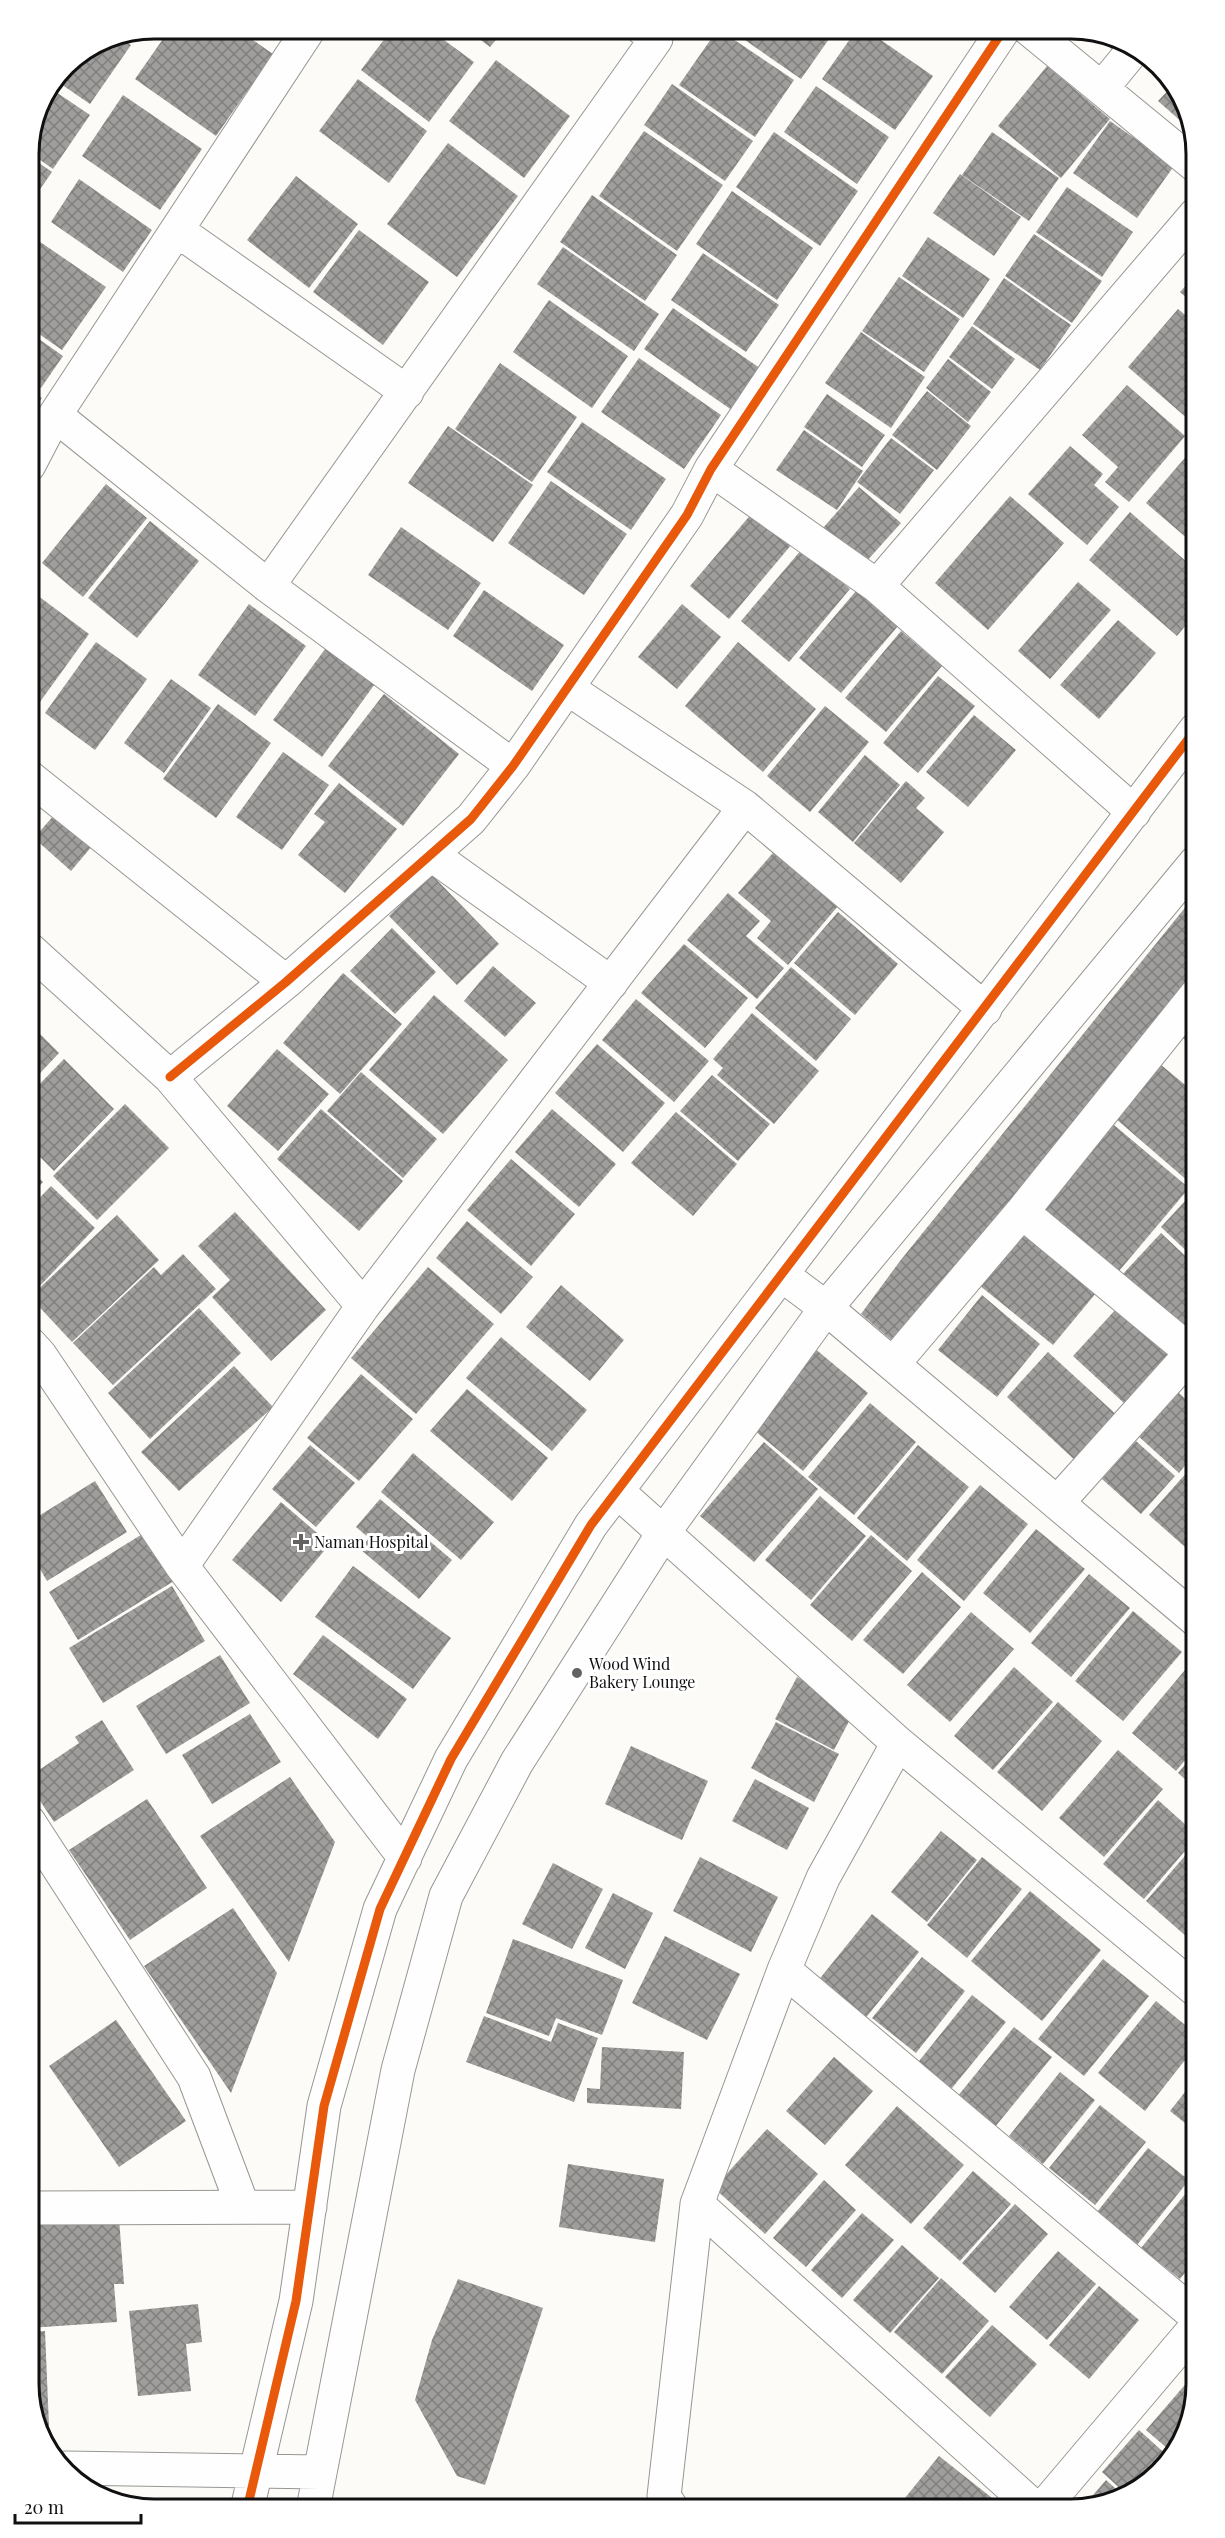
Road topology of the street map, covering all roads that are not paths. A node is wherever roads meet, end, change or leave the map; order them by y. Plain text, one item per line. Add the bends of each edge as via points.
1 (294, 39) edge
2 (649, 39) edge
3 (997, 39) edge
4 (1041, 39) edge
5 (1129, 55) edge
6 (1102, 88) junction
7 (1186, 157) edge
8 (1186, 227) edge
9 (177, 230) junction
10 (407, 392) junction
11 (55, 415) junction
12 (39, 446) edge
13 (711, 469) junction
14 (268, 585) junction
15 (877, 586) junction
16 (567, 688) junction
17 (1186, 743) edge
18 (513, 766) junction
19 (39, 785) edge
20 (746, 807) junction
21 (1134, 812) junction
22 (432, 855) junction
23 (1186, 875) edge
24 (39, 958) edge
25 (286, 982) junction
26 (611, 983) junction
27 (1186, 1009) edge
28 (985, 1010) junction
29 (171, 1077) junction
30 (1022, 1212) junction
31 (782, 1275) junction
32 (363, 1306) junction
33 (826, 1308) junction
34 (1186, 1345) edge
35 (39, 1354) edge
36 (1186, 1362) edge
37 (893, 1365) junction
38 (617, 1491) junction
39 (1057, 1503) junction
40 (664, 1532) junction
41 (182, 1566) junction
42 (1186, 1611) edge
43 (898, 1743) junction
44 (39, 1839) edge
45 (405, 1858) junction
46 (784, 1970) junction
47 (1186, 1981) edge
48 (697, 2205) junction
49 (243, 2207) junction
50 (310, 2207) junction
51 (39, 2208) edge
52 (1186, 2307) edge
53 (1186, 2340) edge
54 (76, 2468) edge
55 (255, 2470) junction
56 (320, 2472) junction
57 (250, 2499) edge
58 (315, 2499) edge
59 (666, 2499) edge
60 (1024, 2499) edge
61 (1051, 2499) edge

1 - 9 street
2 - 10 street
3 - 13 street
4 - 6 street
5 - 6 street
6 - 7 street
8 - 15 street
9 - 10 street
9 - 11 street
10 - 14 street
11 - 12 street
11 - 14 street
13 - 15 street
13 - 16 street via 687,515
14 - 18 street
15 - 21 street
16 - 18 street
16 - 20 street
17 - 21 street
18 - 22 street via 471,819
19 - 25 street
20 - 26 street
20 - 28 street
21 - 28 street
22 - 25 street
22 - 26 street
23 - 33 street
24 - 29 street
25 - 29 street
26 - 32 street
27 - 30 street
28 - 31 street
29 - 32 street
30 - 34 street
30 - 37 street
31 - 33 street
31 - 38 street
32 - 41 street
33 - 37 street
33 - 40 street
35 - 41 street
36 - 39 street
37 - 39 street
38 - 40 street
38 - 45 street via 591,1525 451,1759
39 - 42 street
40 - 43 street
40 - 56 street via 517,1762 446,1896 398,2070
41 - 45 street
43 - 46 street via 823,1878
43 - 47 street
44 - 49 street via 194,2078
45 - 50 street via 380,1909 324,2106
46 - 48 street
46 - 52 street
48 - 59 street
48 - 60 street
49 - 50 street
49 - 51 street
50 - 55 street via 296,2301
53 - 61 street
54 - 55 street
55 - 56 street
55 - 57 street
56 - 58 street

